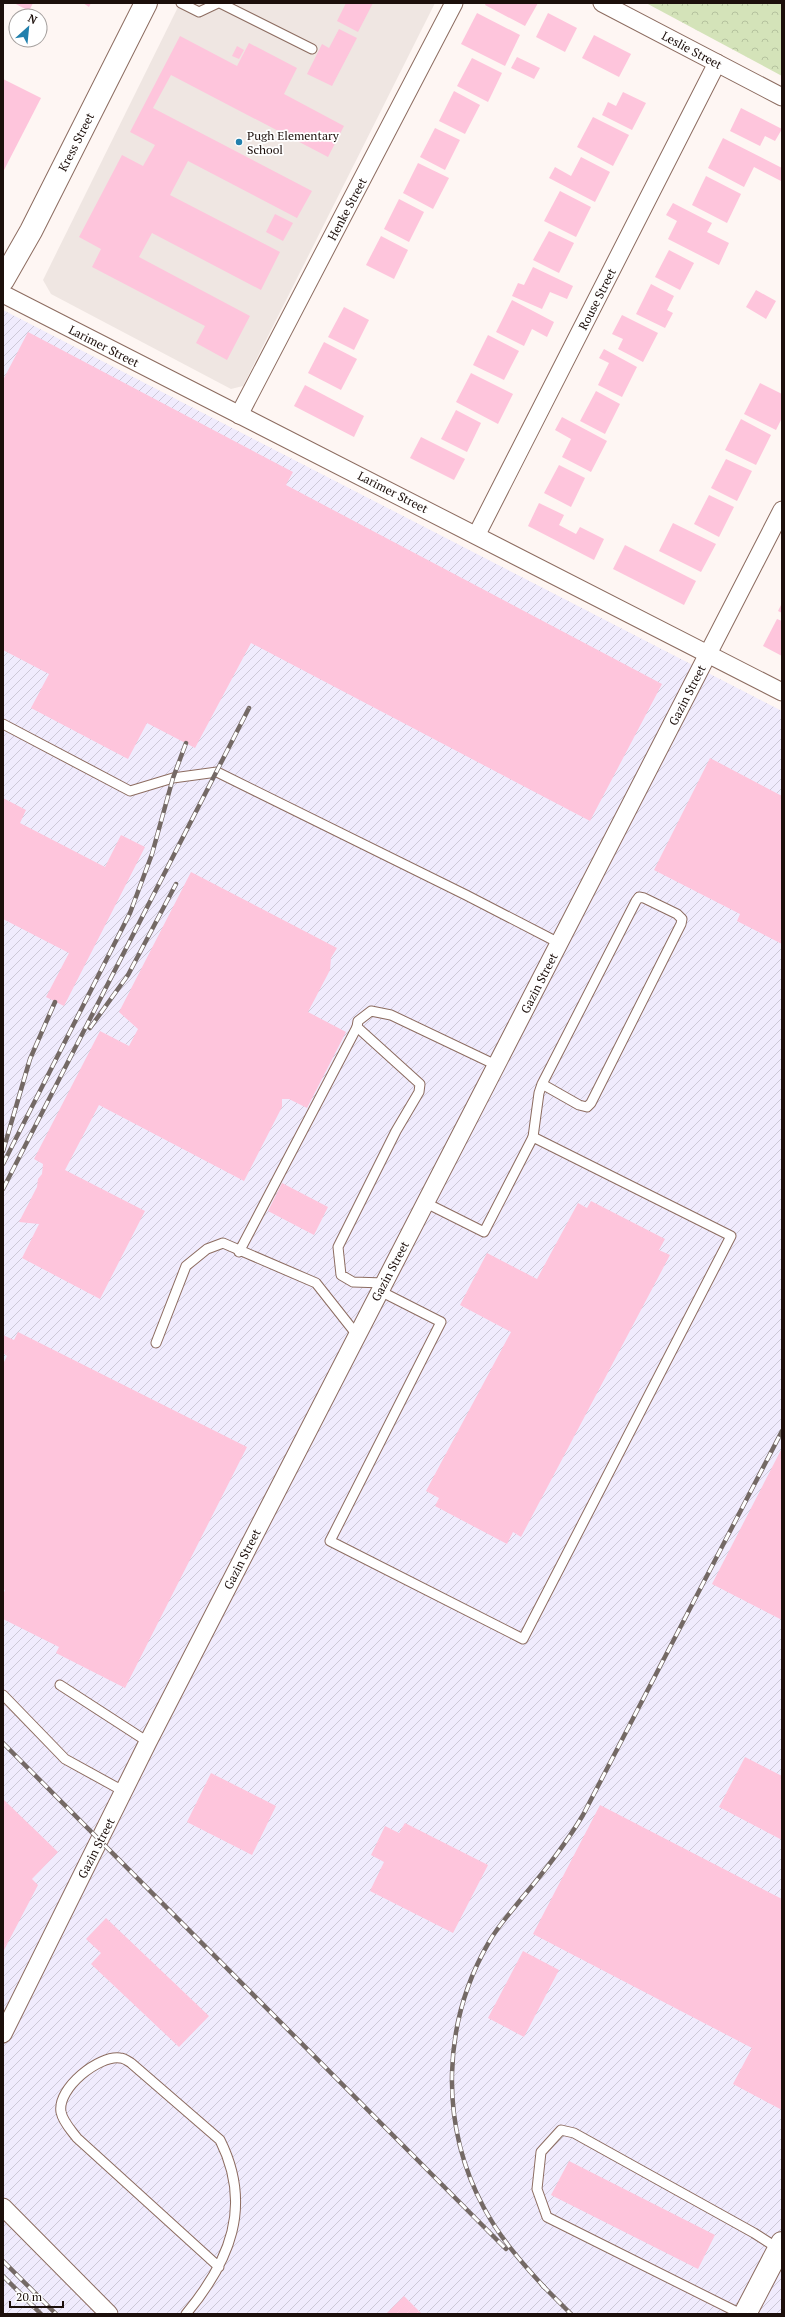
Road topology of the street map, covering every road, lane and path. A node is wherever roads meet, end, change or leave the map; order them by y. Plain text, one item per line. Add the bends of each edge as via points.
1 (146, 3) edge
2 (181, 3) edge
3 (219, 3) edge
4 (454, 3) edge
5 (602, 3) edge
6 (312, 49) dead end
7 (717, 63) junction
8 (782, 97) edge
9 (3, 280) edge
10 (3, 294) edge
11 (239, 415) junction
12 (782, 510) edge
13 (477, 534) junction
14 (708, 654) junction
15 (782, 692) edge
16 (3, 724) edge
17 (559, 943) junction
18 (357, 1027) junction
19 (496, 1065) junction
20 (542, 1084) junction
21 (534, 1137) junction
22 (426, 1202) junction
23 (239, 1252) junction
24 (382, 1287) junction
25 (356, 1335) junction
26 (156, 1343) dead end
27 (60, 1685) dead end
28 (3, 1695) edge
29 (148, 1742) junction
30 (124, 1792) junction
31 (3, 2034) edge
32 (3, 2207) edge
33 (780, 2246) edge
34 (220, 2267) junction
35 (109, 2314) edge
36 (186, 2314) edge
37 (741, 2314) edge
38 (745, 2314) edge

1 - 9 street, Kress Street via 31,231
2 - 3 lane via 199,12
3 - 6 lane
4 - 11 street, Henke Street
5 - 7 street, Leslie Street
7 - 8 street, Leslie Street
7 - 13 street, Rouse Street
10 - 11 street, Larimer Street
11 - 13 street, Larimer Street
12 - 14 street, Gazin Street
13 - 14 street, Larimer Street
14 - 15 street, Larimer Street
14 - 17 street, Gazin Street
16 - 17 lane via 130,791 173,778 217,772
17 - 19 street, Gazin Street
18 - 19 lane via 358,1021 371,1011 391,1015
18 - 23 lane
18 - 24 lane via 420,1084 419,1092 338,1247 341,1275 353,1282
19 - 22 street, Gazin Street
20 - 20 lane via 639,897 677,914 682,919 681,924 591,1103 587,1107 579,1106
20 - 21 lane
21 - 22 lane via 484,1232
21 - 24 lane via 731,1236 523,1639 330,1541 441,1322
22 - 24 street, Gazin Street
23 - 25 lane via 316,1283
23 - 26 lane via 223,1243 215,1245 186,1266
24 - 25 street, Gazin Street
25 - 29 street, Gazin Street
27 - 29 lane
28 - 30 lane via 65,1759
29 - 30 street, Gazin Street
30 - 31 street, Gazin Street
32 - 35 street
33 - 37 lane via 574,2134 561,2130 541,2152 537,2189 547,2217
33 - 38 street
34 - 34 lane via 230,2244 236,2210 234,2185 220,2140 132,2063 122,2058 112,2058 79,2076 65,2092 61,2112 77,2138
34 - 36 lane

